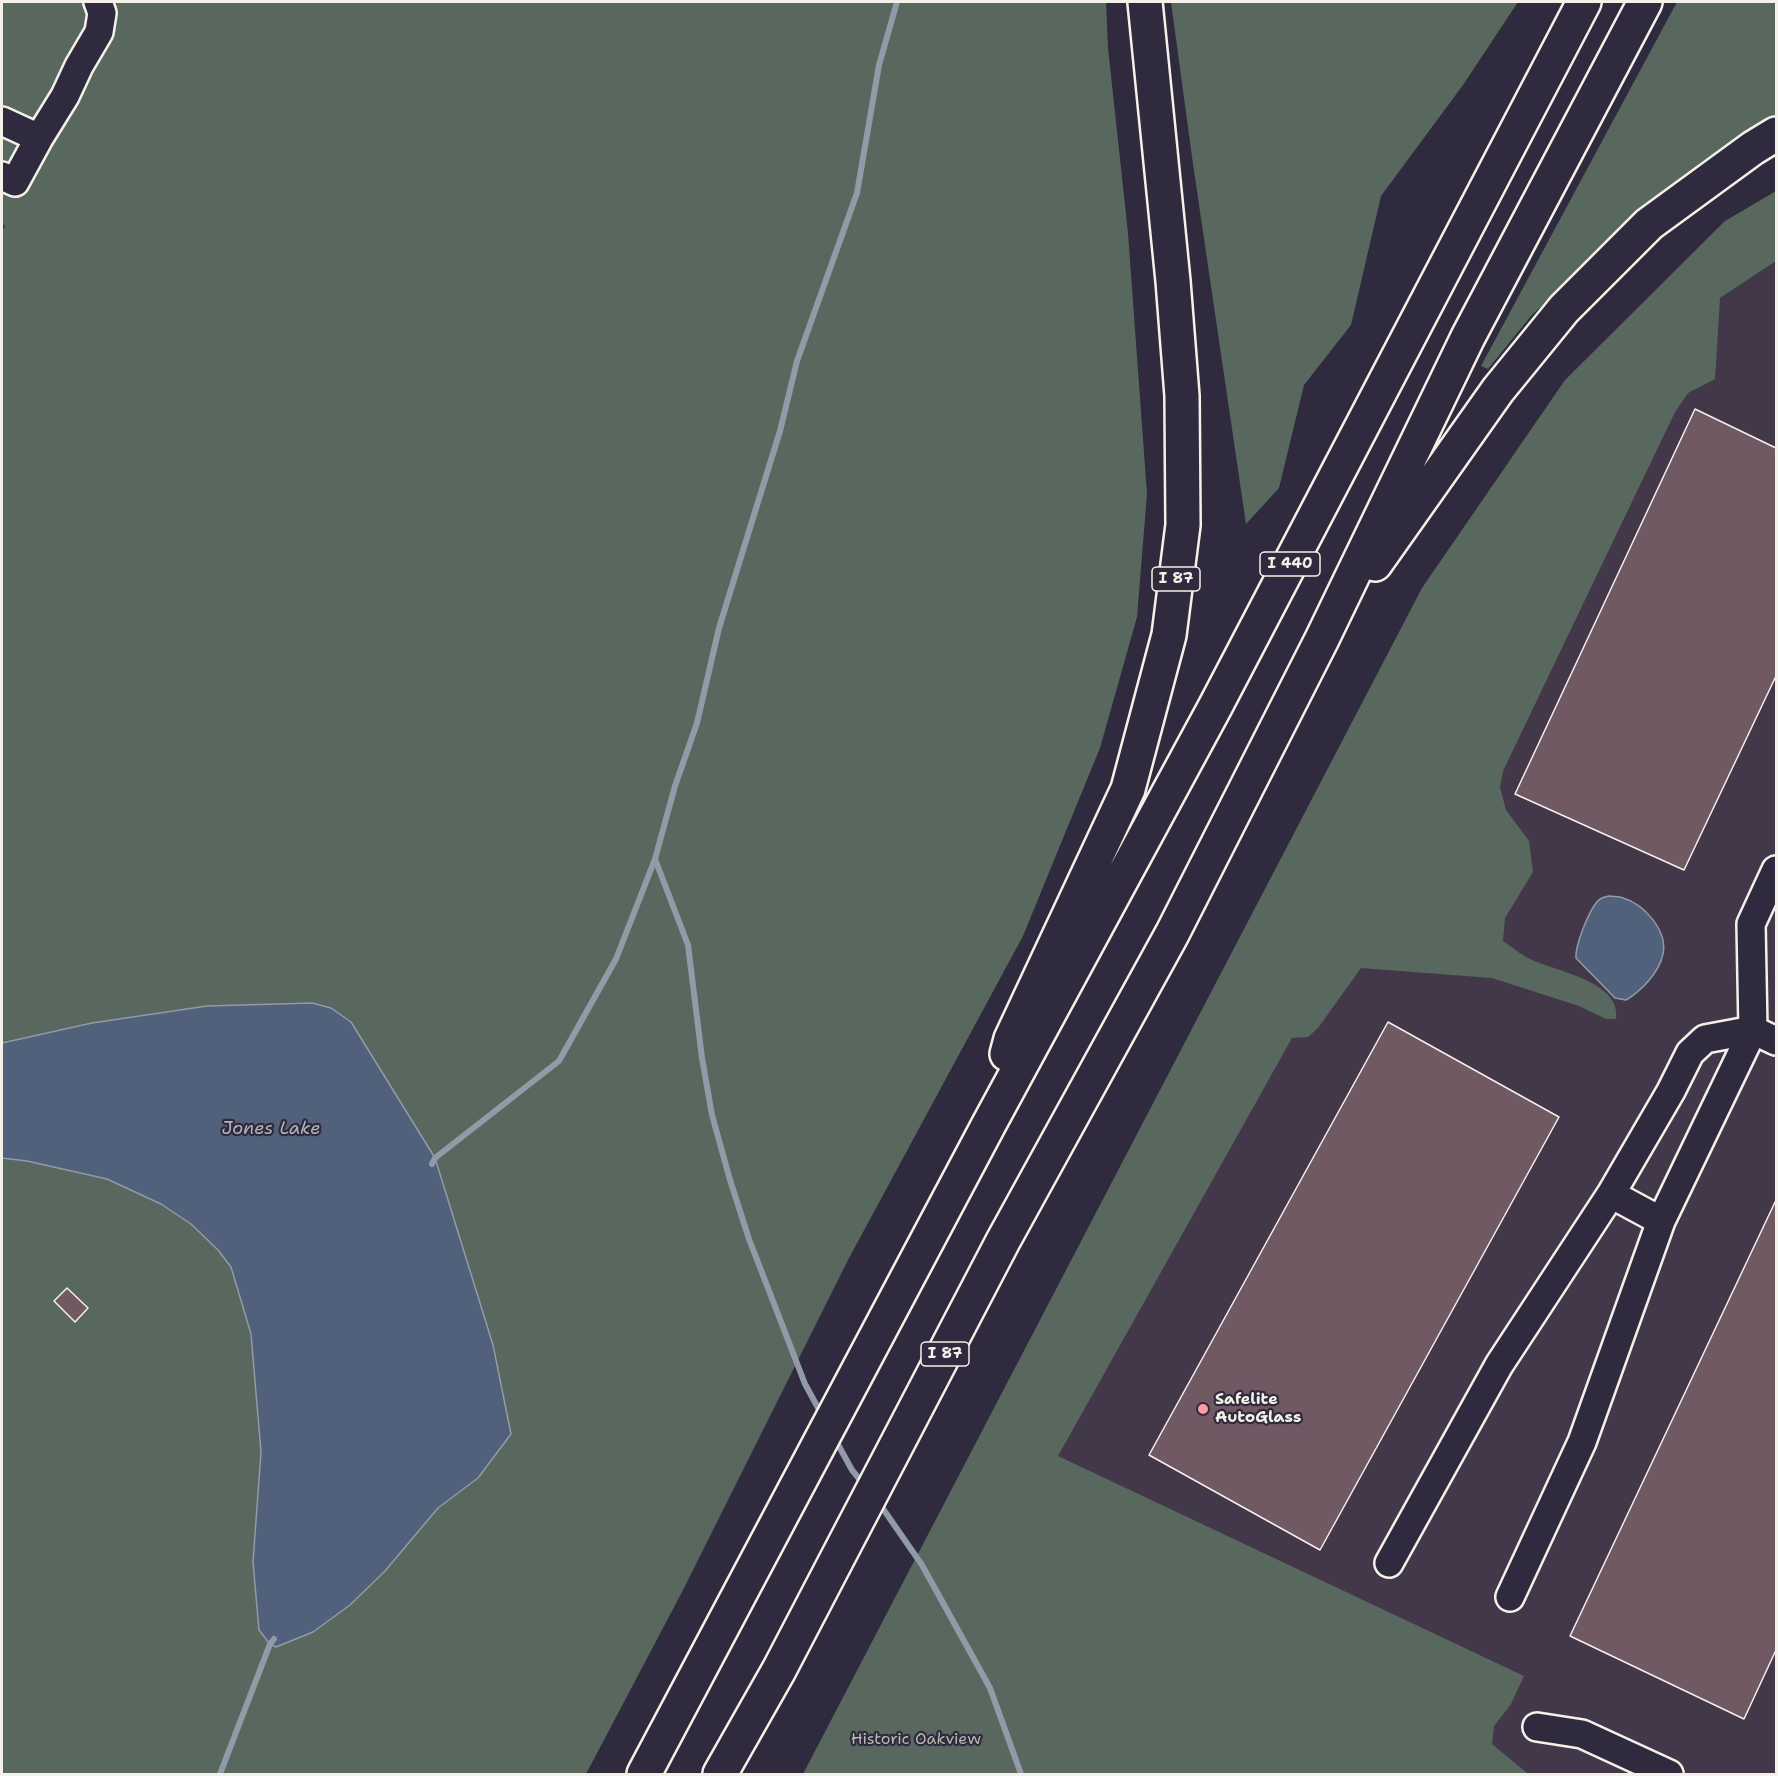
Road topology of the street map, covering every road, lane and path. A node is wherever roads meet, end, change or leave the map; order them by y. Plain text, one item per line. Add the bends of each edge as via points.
1 (98, 2) edge
2 (1145, 2) edge
3 (1584, 2) edge
4 (1645, 2) edge
5 (2, 121) edge
6 (1776, 134) edge
7 (39, 138) junction
8 (2, 176) edge
9 (1322, 639) junction
10 (1776, 870) edge
11 (1765, 1035) edge
12 (990, 1124) junction
13 (1611, 1194) junction
14 (1661, 1221) junction
15 (1389, 1563) dead end
16 (1510, 1598) dead end
17 (1537, 1727) dead end
18 (644, 1774) edge
19 (720, 1774) edge
20 (1669, 1774) edge

1 - 7 lane via 102,13 99,32
2 - 12 highway, I 87 via 1182,396 1183,525 1169,634 1128,789 1011,1039
3 - 12 highway, I 440 via 1215,707
4 - 9 highway via 1468,337
5 - 7 lane
6 - 9 highway, I 87 via 1650,224 1564,309 1498,390
7 - 8 lane via 15,182
9 - 19 highway, I 87 via 1172,934 1003,1241
10 - 11 lane via 1751,924
11 - 13 lane via 1706,1039 1690,1053
11 - 14 lane
12 - 18 highway, I 87
13 - 14 lane
13 - 15 lane via 1499,1365
14 - 16 lane via 1582,1442
17 - 20 lane via 1582,1734

